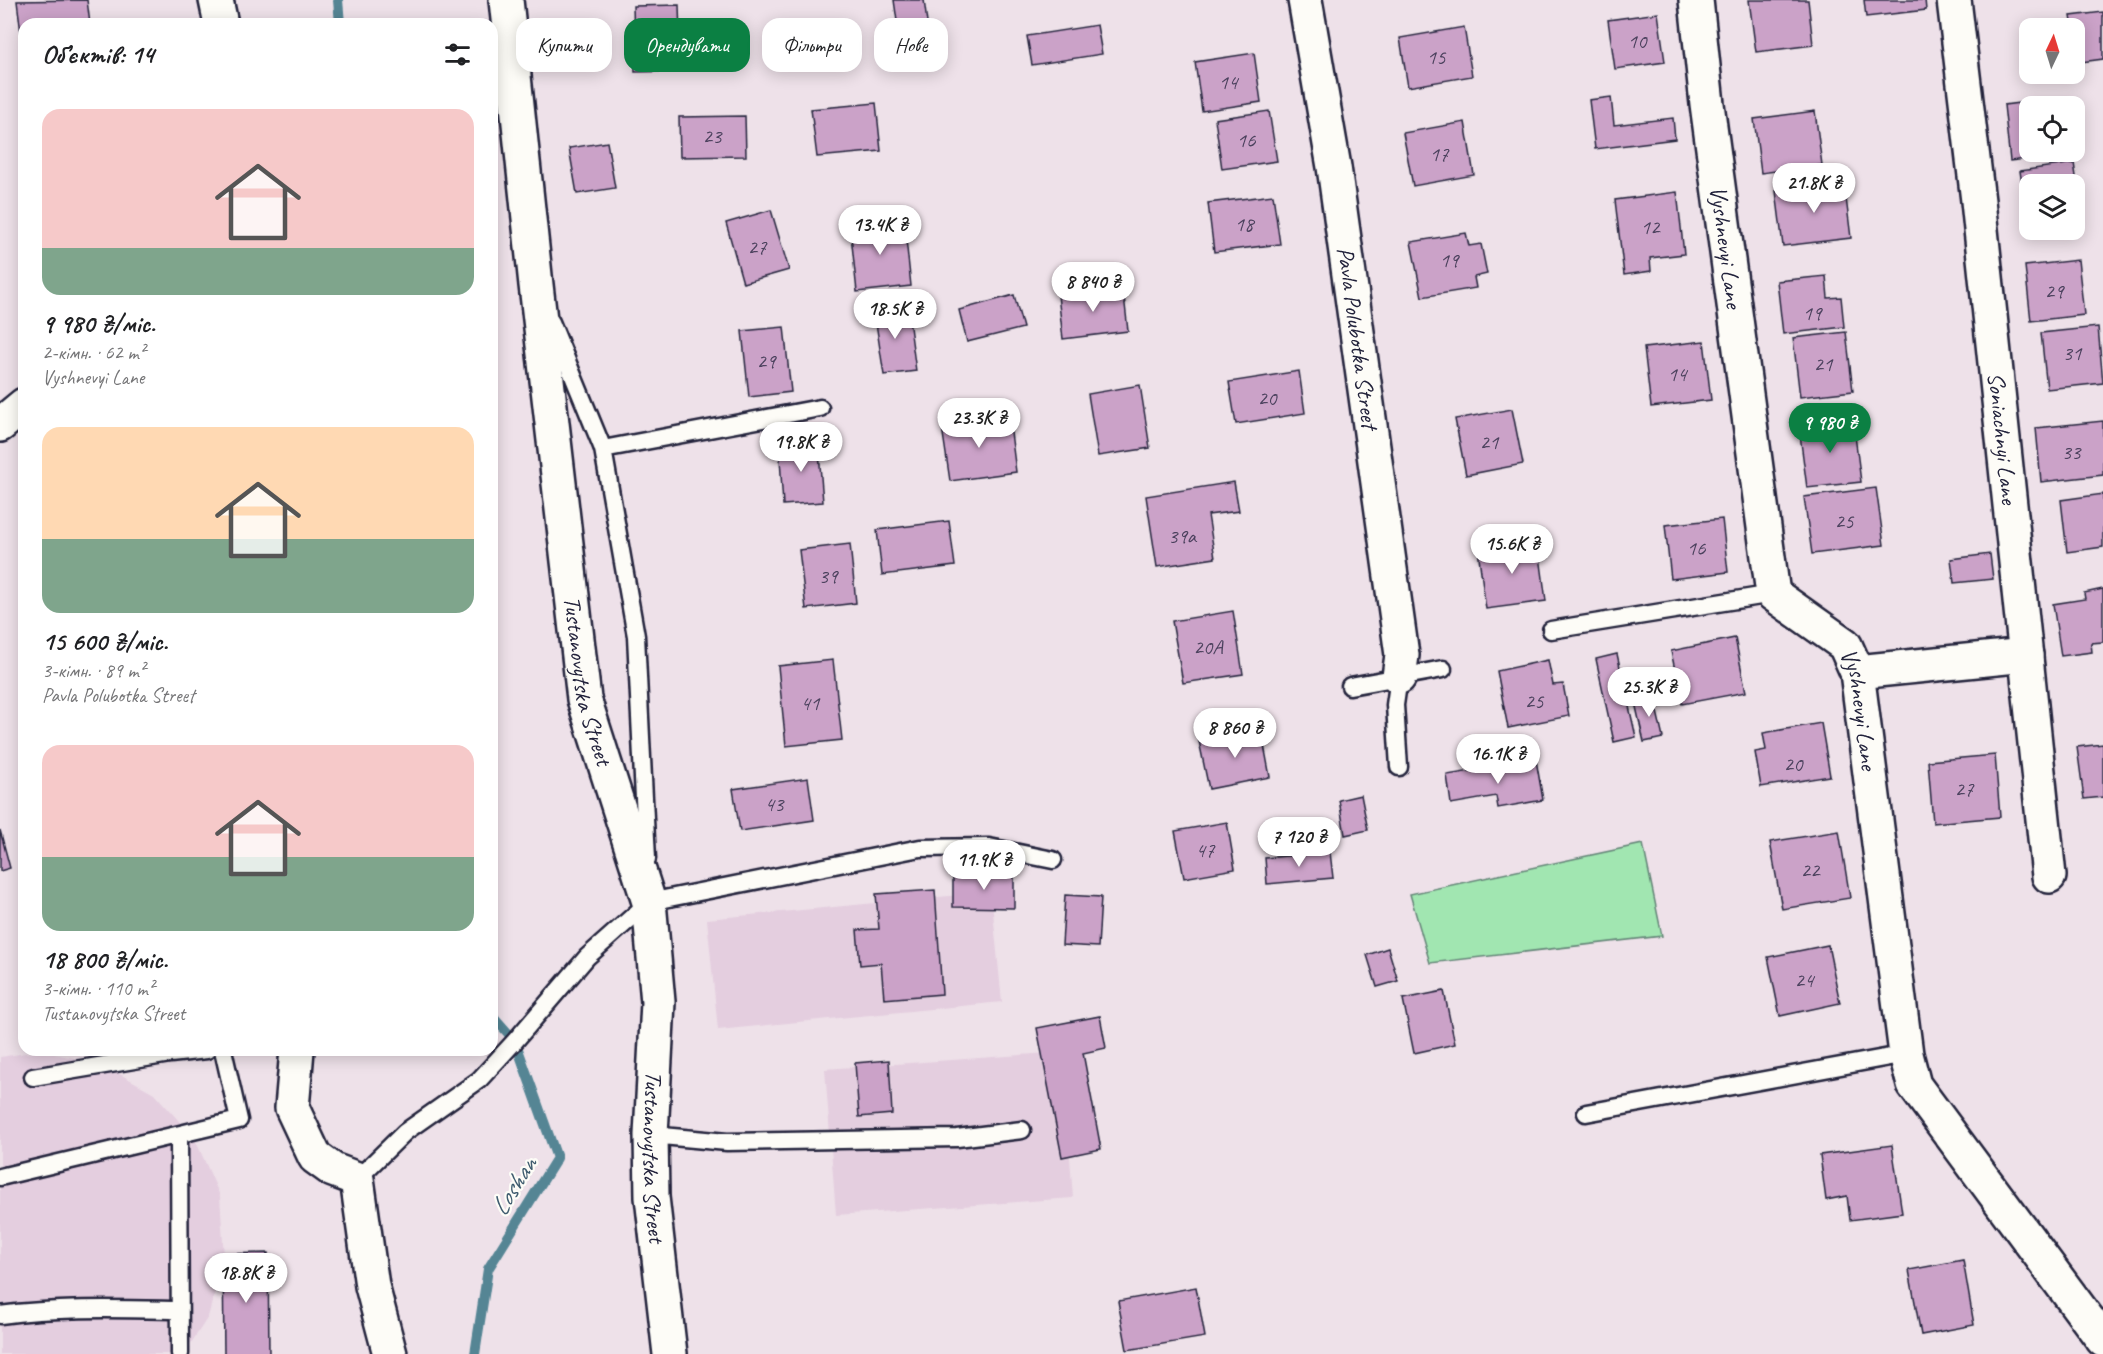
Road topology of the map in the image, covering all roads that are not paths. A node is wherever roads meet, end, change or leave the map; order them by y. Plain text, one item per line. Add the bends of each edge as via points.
1 (216, 0) edge
2 (506, 0) edge
3 (1305, 0) edge
4 (1696, 0) edge
5 (1954, 0) edge
6 (220, 18) edge
7 (536, 285) junction
8 (820, 408) dead end
9 (18, 410) edge
10 (0, 425) edge
11 (603, 448) junction
12 (1773, 594) junction
13 (1551, 630) dead end
14 (2026, 655) junction
15 (1443, 669) dead end
16 (1857, 672) junction
17 (1399, 677) junction
18 (1350, 686) dead end
19 (1399, 767) dead end
20 (1053, 860) dead end
21 (2049, 876) dead end
22 (649, 902) junction
23 (1905, 1041) junction
24 (158, 1056) edge
25 (224, 1056) edge
26 (296, 1056) edge
27 (33, 1077) dead end
28 (1586, 1113) dead end
29 (1022, 1130) dead end
30 (179, 1135) junction
31 (651, 1135) junction
32 (0, 1177) edge
33 (357, 1179) junction
34 (179, 1310) junction
35 (0, 1316) edge
36 (2103, 1340) edge
37 (180, 1354) edge
38 (390, 1354) edge
39 (670, 1354) edge

1 - 6 street
2 - 7 street, Tustanovytska Street
3 - 17 street, Pavla Polubotka Street via 1334,167 1394,597 1402,655
4 - 12 street, Vyshnevyi Lane
5 - 14 street, Soniachnyi Lane
7 - 11 lane
7 - 22 street, Tustanovytska Street via 584,699
8 - 11 lane
9 - 10 street
11 - 22 lane via 636,636
12 - 13 lane
12 - 16 street, Vyshnevyi Lane via 1845,645
14 - 16 street
14 - 21 street, Soniachnyi Lane
15 - 17 lane
16 - 23 street, Vyshnevyi Lane
17 - 18 lane
17 - 19 lane via 1395,705
20 - 22 lane via 988,847 920,848
22 - 31 street, Tustanovytska Street via 658,1002
22 - 33 lane via 587,957 479,1080 405,1132
23 - 28 lane
23 - 36 street, Vyshnevyi Lane via 1914,1085
24 - 27 lane
25 - 30 lane via 239,1120
26 - 33 street via 292,1108 315,1157 333,1170
29 - 31 lane via 957,1138 727,1142
30 - 32 lane
30 - 34 lane
31 - 39 street, Tustanovytska Street via 652,1197
33 - 38 street via 372,1286
34 - 35 lane via 84,1308
34 - 37 lane

